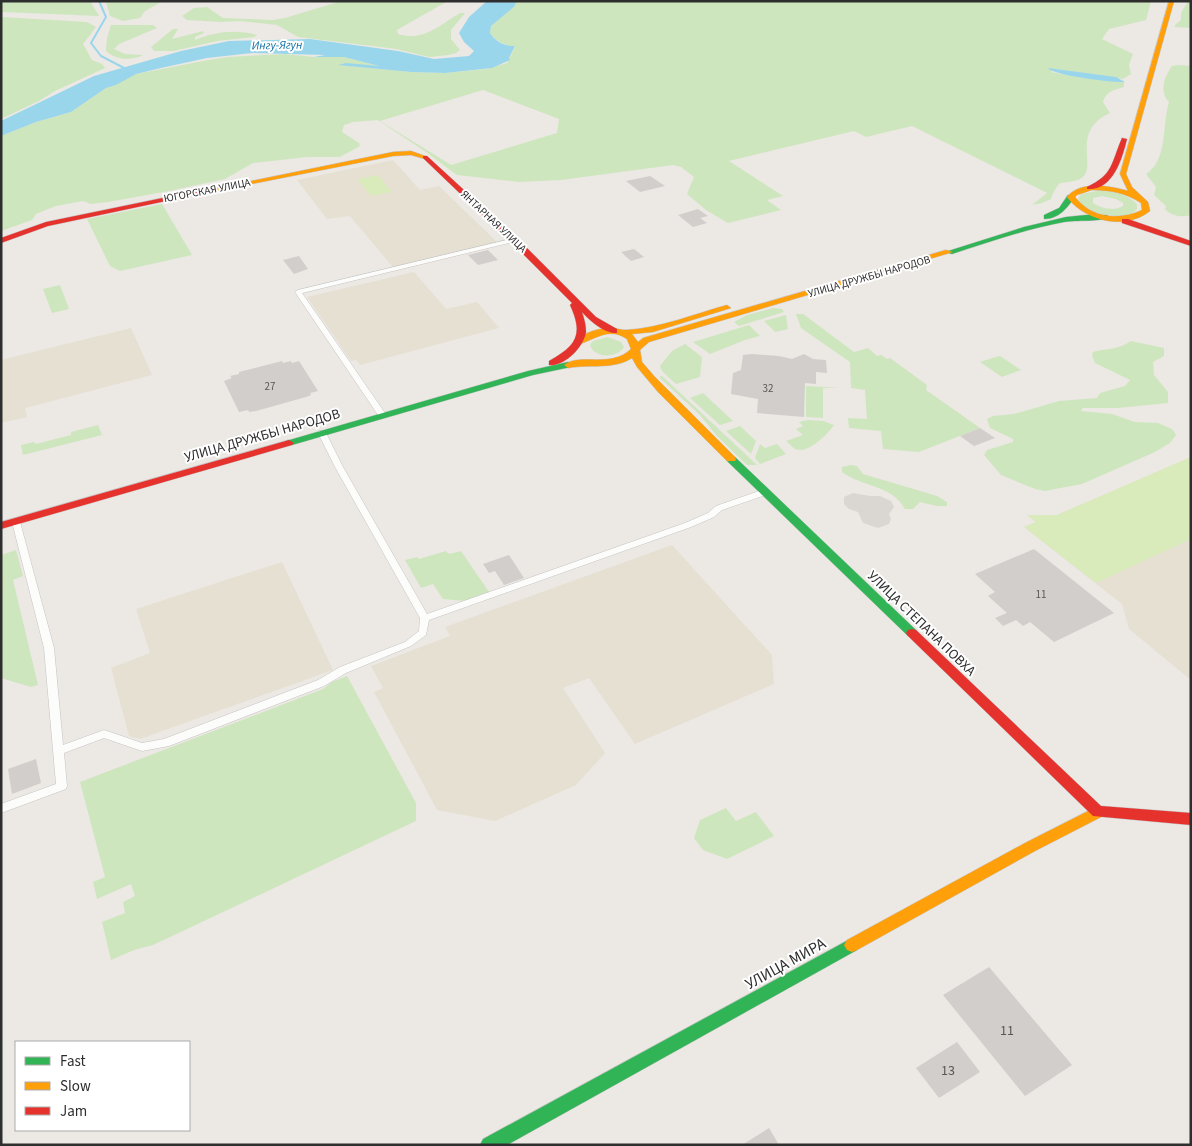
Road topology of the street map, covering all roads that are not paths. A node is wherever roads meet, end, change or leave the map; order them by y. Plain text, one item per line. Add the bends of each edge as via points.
1 (1165, 1) edge
2 (1172, 1) edge
3 (416, 154) joint
4 (1089, 188) junction
5 (1071, 197) junction
6 (1144, 203) junction
7 (1108, 218) junction
8 (515, 240) junction
9 (1, 241) edge
10 (1191, 244) edge
11 (568, 294) junction
12 (617, 332) junction
13 (579, 342) junction
14 (635, 349) junction
15 (604, 361) junction
16 (531, 373) junction
17 (660, 390) junction
18 (383, 416) junction
19 (322, 433) junction
20 (765, 492) junction
21 (16, 522) junction
22 (1, 526) edge
23 (426, 618) junction
24 (58, 751) junction
25 (1, 809) edge
26 (1098, 812) junction
27 (1191, 819) edge
28 (489, 1145) edge

1 - 4 main road via 1114,172 1105,182
2 - 6 main road via 1123,174 1126,185
3 - 8 main road, ЯНТАРНАЯ УЛИЦА via 428,159
3 - 9 main road, ЮГОРСКАЯ УЛИЦА via 402,152 79,216
4 - 5 main road, УЛИЦА ДРУЖБЫ НАРОДОВ
4 - 6 main road via 1131,194
5 - 7 main road via 1080,209
5 - 12 main road, УЛИЦА ДРУЖБЫ НАРОДОВ via 1062,210 1050,216 650,330
6 - 7 main road via 1146,210 1139,216
6 - 10 main road via 1159,224
7 - 10 main road via 1148,227
7 - 14 main road, УЛИЦА ДРУЖБЫ НАРОДОВ via 1083,216 1063,219 646,340
8 - 11 main road, ЯНТАРНАЯ УЛИЦА
8 - 18 street via 298,292
11 - 12 main road via 598,322
11 - 13 main road via 582,319
12 - 13 main road, УЛИЦА ДРУЖБЫ НАРОДОВ via 594,333
12 - 14 main road via 632,339
13 - 15 main road via 584,356
13 - 16 main road, УЛИЦА ДРУЖБЫ НАРОДОВ via 565,357
14 - 15 main road, УЛИЦА ДРУЖБЫ НАРОДОВ via 625,358
14 - 17 main road via 638,363
15 - 16 main road
15 - 17 main road via 631,369
16 - 18 main road, УЛИЦА ДРУЖБЫ НАРОДОВ
17 - 20 main road, УЛИЦА СТЕПАНА ПОВХА
18 - 19 main road, УЛИЦА ДРУЖБЫ НАРОДОВ
19 - 21 main road, УЛИЦА ДРУЖБЫ НАРОДОВ
19 - 23 street
20 - 23 street via 719,508 688,525
20 - 26 main road, УЛИЦА СТЕПАНА ПОВХА
21 - 22 main road, УЛИЦА ДРУЖБЫ НАРОДОВ
21 - 24 street via 49,648
23 - 24 street via 423,633 408,644 280,700 165,743 142,747 104,734
24 - 25 street via 62,786
26 - 27 main road
26 - 28 main road, УЛИЦА МИРА

